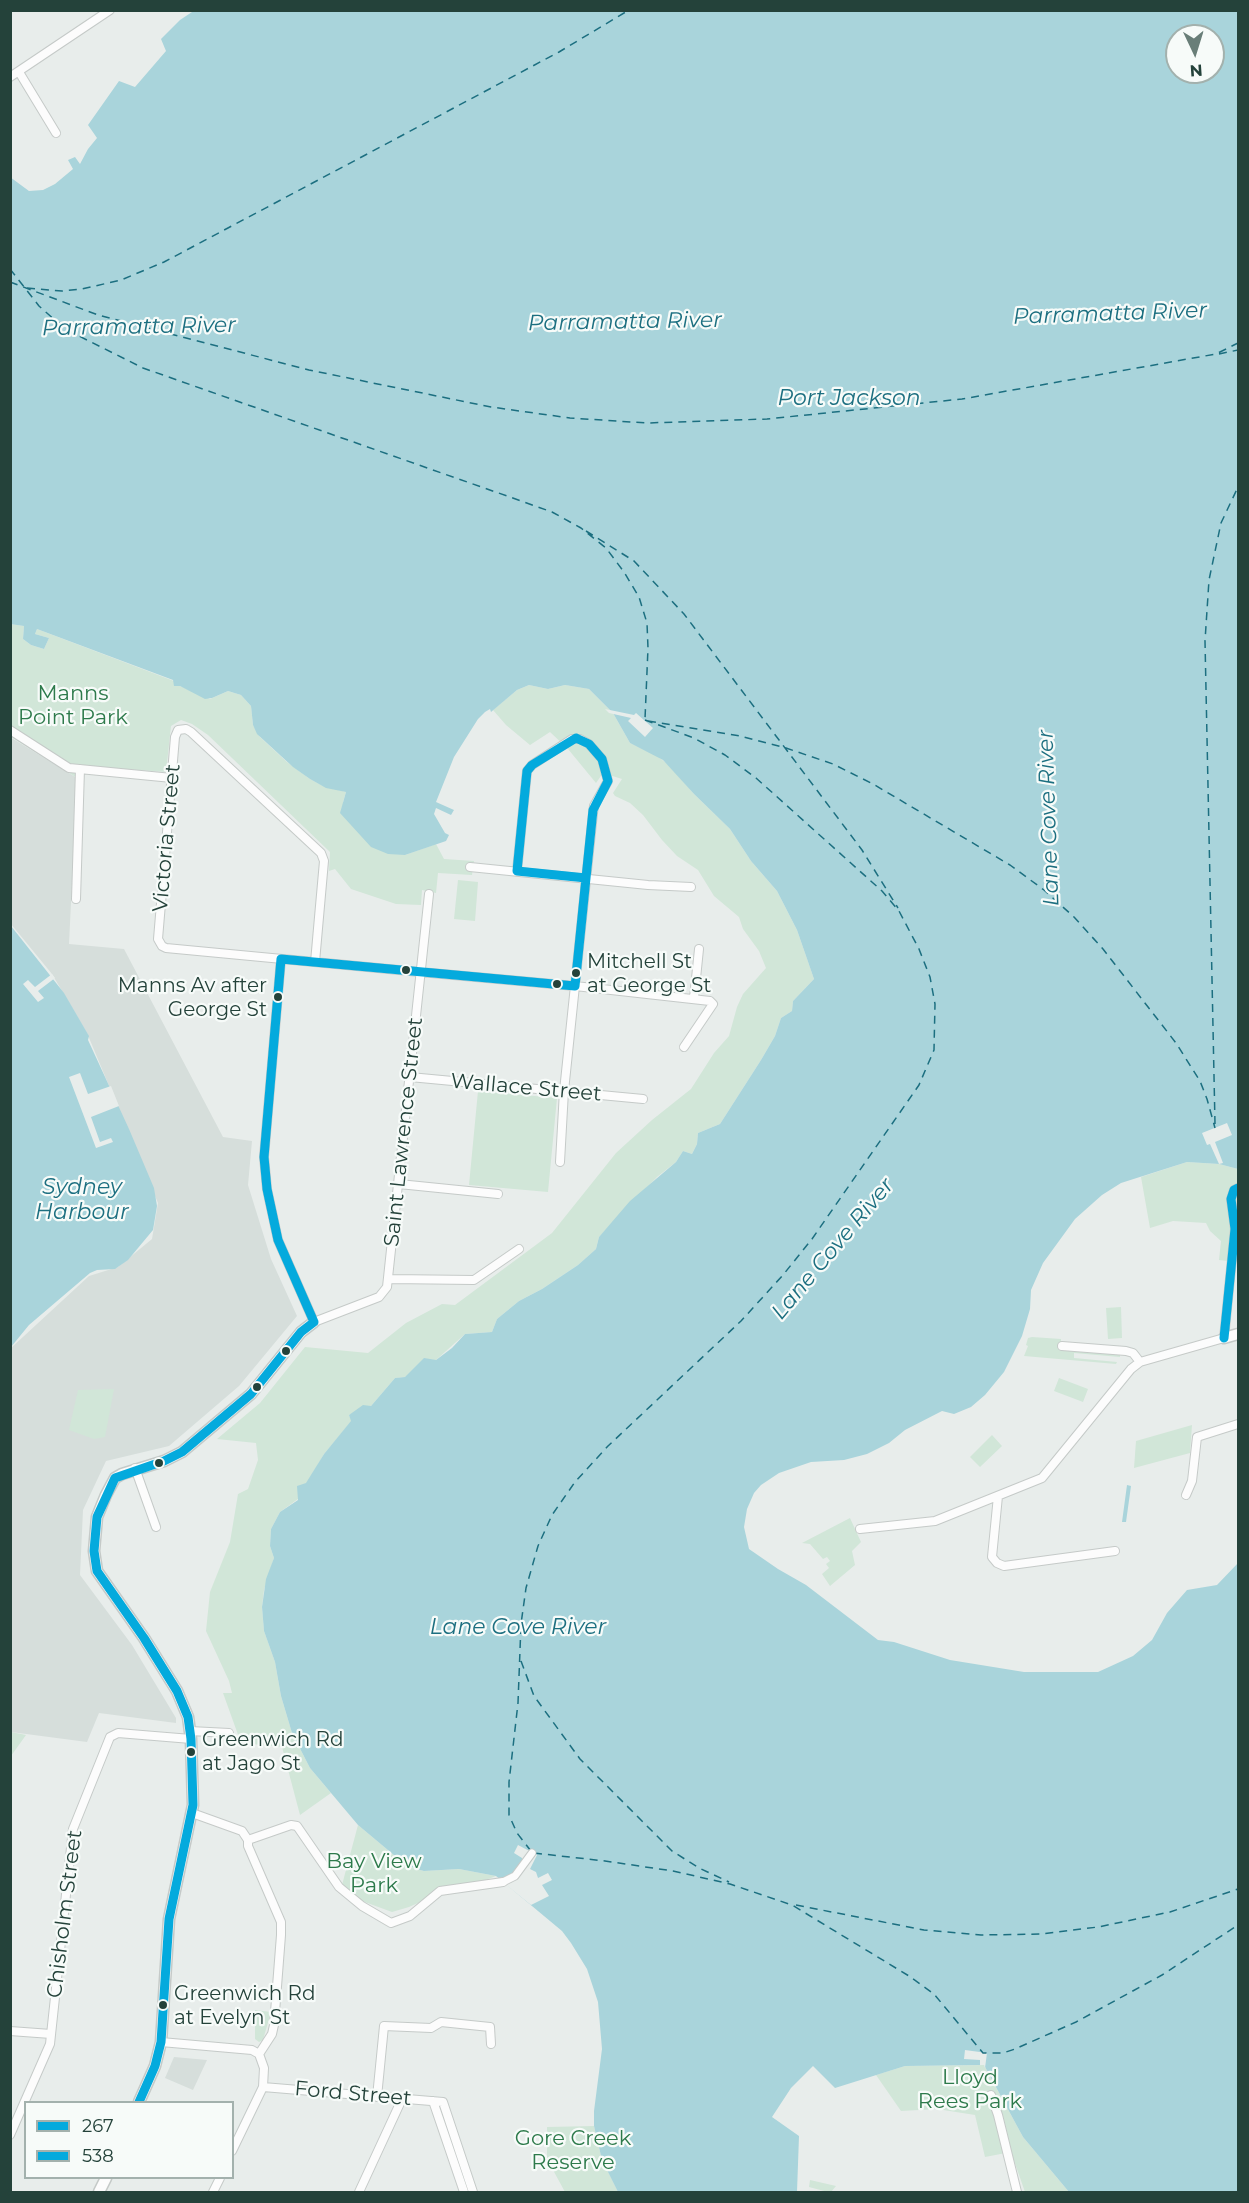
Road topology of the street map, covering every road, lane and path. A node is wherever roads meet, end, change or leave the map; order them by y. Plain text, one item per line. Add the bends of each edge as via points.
1 (110, 10) edge
2 (15, 74) edge
3 (56, 133) dead end
4 (10, 730) edge
5 (80, 769) junction
6 (172, 778) junction
7 (470, 867) dead end
8 (517, 871) junction
9 (586, 878) junction
10 (692, 887) dead end
11 (429, 894) dead end
12 (76, 899) dead end
13 (699, 949) dead end
14 (281, 958) junction
15 (315, 962) junction
16 (420, 972) junction
17 (575, 986) junction
18 (694, 998) junction
19 (684, 1047) dead end
20 (410, 1077) junction
21 (564, 1091) junction
22 (643, 1099) dead end
23 (560, 1162) dead end
24 (399, 1184) junction
25 (1239, 1188) edge
26 (498, 1194) dead end
27 (1237, 1227) edge
28 (519, 1249) dead end
29 (389, 1279) junction
30 (314, 1322) junction
31 (1239, 1334) edge
32 (1224, 1338) junction
33 (1062, 1346) dead end
34 (1140, 1362) junction
35 (1239, 1424) edge
36 (135, 1468) junction
37 (1186, 1495) dead end
38 (998, 1496) junction
39 (156, 1527) dead end
40 (860, 1529) dead end
41 (1115, 1551) dead end
42 (229, 1733) dead end
43 (190, 1735) junction
44 (192, 1813) junction
45 (248, 1840) junction
46 (532, 1853) dead end
47 (503, 1882) joint
48 (10, 2031) edge
49 (51, 2034) junction
50 (161, 2042) junction
51 (491, 2044) dead end
52 (259, 2054) junction
53 (263, 2087) junction
54 (991, 2095) dead end
55 (377, 2097) junction
56 (402, 2098) junction
57 (25, 2101) edge
58 (140, 2101) edge
59 (438, 2101) junction
60 (24, 2104) edge
61 (10, 2135) edge
62 (234, 2147) edge
63 (106, 2179) edge
64 (220, 2179) edge
65 (99, 2193) edge
66 (213, 2193) edge
67 (359, 2193) edge
68 (464, 2193) edge
69 (472, 2193) edge
70 (1017, 2193) edge

1 - 2 street
2 - 3 street
4 - 5 street via 69,768
5 - 6 street
5 - 12 street
6 - 14 street, Victoria Street via 158,939 162,946
6 - 15 street, Victoria Street via 175,737 181,728 191,732 321,853 324,861
7 - 8 street
8 - 9 street
8 - 9 street via 525,778 530,768 579,738 602,759 608,784 593,810
9 - 10 street
9 - 17 street
11 - 16 street, Saint Lawrence Street
13 - 18 street
14 - 15 street
14 - 30 street via 264,1157 278,1240
15 - 16 street
16 - 17 street
16 - 20 street, Saint Lawrence Street
17 - 18 street
17 - 21 street
18 - 19 street via 713,1004
20 - 21 street, Wallace Street
20 - 24 street, Saint Lawrence Street
21 - 22 street, Wallace Street
21 - 23 street
24 - 26 street
24 - 29 street, Saint Lawrence Street
25 - 27 street via 1231,1199
27 - 32 street
28 - 29 street via 474,1280
29 - 30 street via 379,1297
30 - 36 street via 301,1332 251,1394 182,1452
31 - 32 street
32 - 34 street
33 - 34 street via 1126,1351
34 - 38 street via 1126,1373 1042,1478
35 - 37 street via 1197,1437 1192,1481
36 - 39 street
36 - 43 street via 115,1478 106,1494 97,1517 94,1561 177,1691 188,1717
38 - 40 street via 935,1521
38 - 41 street via 992,1557 997,1563 1004,1566
42 - 43 street
43 - 44 street
43 - 49 street, Chisholm Street via 118,1733 110,1737 74,1829
44 - 45 street via 242,1831
44 - 50 street via 169,1919
45 - 47 street via 297,1826 339,1887 391,1923 410,1916 440,1891
45 - 52 street via 281,1926 274,2025
46 - 47 street via 515,1876
48 - 49 street
49 - 57 street, Chisholm Street via 49,2049
50 - 52 street via 252,2050
50 - 58 street
51 - 55 street via 490,2027 441,2022 431,2028 384,2025
52 - 53 street via 264,2068
53 - 55 street, Ford Street
53 - 62 street
54 - 70 street
55 - 56 street, Ford Street
56 - 59 street, Ford Street
56 - 67 street
59 - 68 street
59 - 69 street
60 - 61 street, Chisholm Street
63 - 65 street
64 - 66 street

